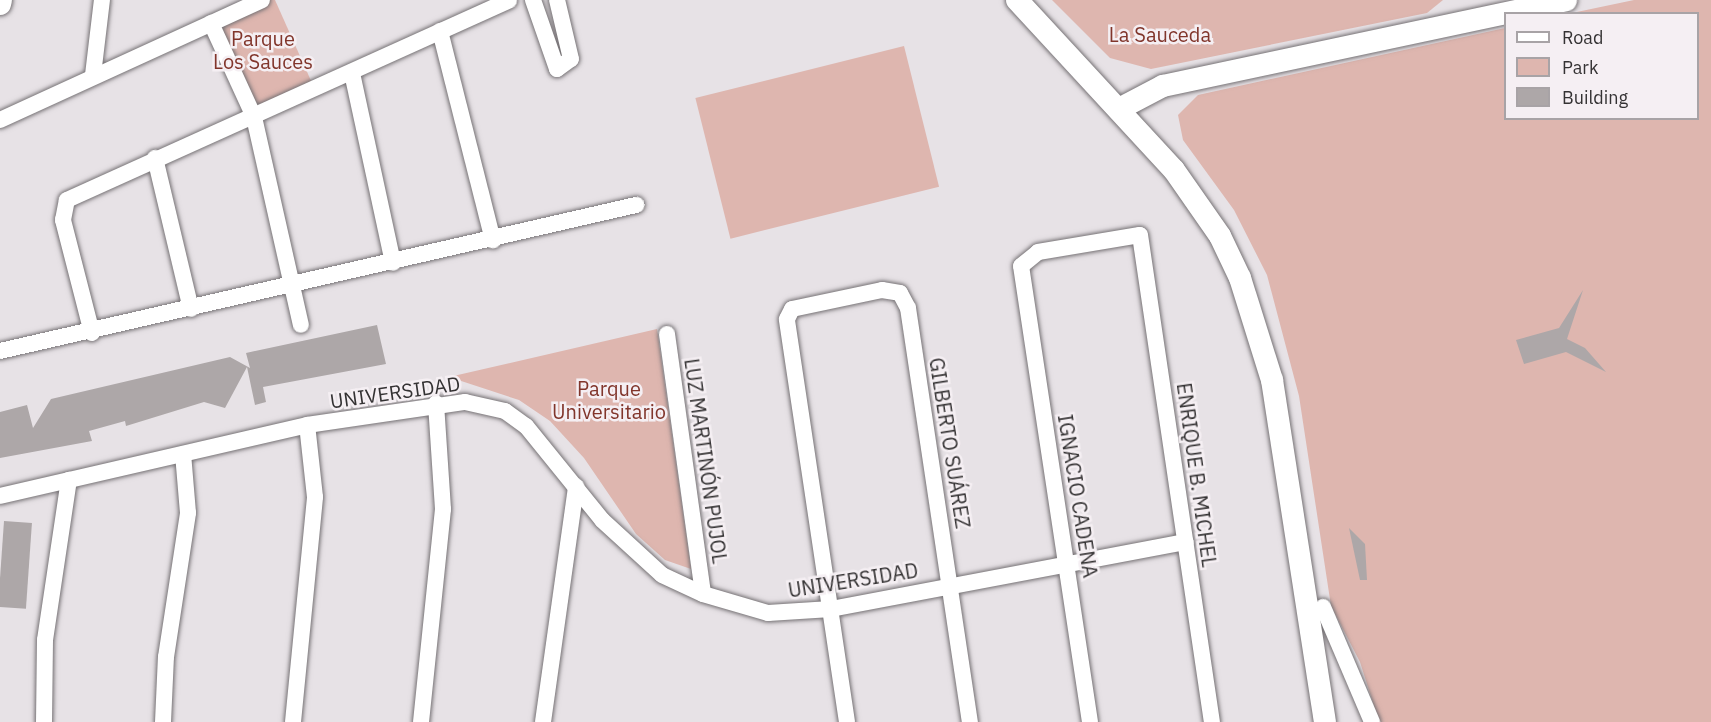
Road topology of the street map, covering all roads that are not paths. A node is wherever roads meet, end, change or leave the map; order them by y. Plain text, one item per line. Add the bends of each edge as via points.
1 (1, 0) edge
2 (102, 0) edge
3 (262, 0) edge
4 (509, 0) edge
5 (533, 0) edge
6 (556, 0) edge
7 (1017, 0) edge
8 (1038, 0) edge
9 (1566, 0) edge
10 (0, 4) edge
11 (1510, 12) edge
12 (1504, 13) edge
13 (211, 22) junction
14 (440, 32) junction
15 (352, 73) junction
16 (93, 75) junction
17 (1124, 105) junction
18 (254, 117) junction
19 (0, 120) edge
20 (155, 158) junction
21 (636, 205) dead end
22 (493, 240) junction
23 (393, 263) junction
24 (1021, 276) joint
25 (290, 287) junction
26 (191, 309) junction
27 (301, 325) dead end
28 (92, 333) junction
29 (667, 334) dead end
30 (0, 351) edge
31 (435, 404) junction
32 (307, 425) junction
33 (183, 454) junction
34 (69, 480) junction
35 (576, 486) junction
36 (0, 496) edge
37 (1186, 542) junction
38 (1068, 563) junction
39 (950, 586) junction
40 (703, 594) junction
41 (1323, 607) junction
42 (831, 609) junction
43 (44, 722) edge
44 (163, 722) edge
45 (293, 722) edge
46 (421, 722) edge
47 (543, 722) edge
48 (848, 722) edge
49 (970, 722) edge
50 (1090, 722) edge
51 (1212, 722) edge
52 (1324, 722) edge
53 (1340, 722) edge
54 (1372, 722) edge

1 - 10 main road
2 - 16 street
3 - 13 street
4 - 14 street
5 - 6 street via 557,69 571,59
7 - 17 main road
8 - 17 main road
9 - 11 main road
12 - 17 main road via 1163,86
13 - 16 street
13 - 18 street
14 - 15 street
14 - 22 street
15 - 18 street
15 - 23 street
16 - 19 street
17 - 41 main road via 1217,208 1256,283 1281,369
17 - 52 main road via 1215,228 1257,322 1272,380
18 - 20 street
18 - 25 street
20 - 26 street
20 - 28 street via 64,206 63,220
21 - 22 street
22 - 23 street
23 - 25 street
24 - 37 street, ENRIQUE B. MICHEL via 1024,259 1038,252 1140,235
24 - 38 street, IGNACIO CADENA
25 - 26 street
25 - 27 street
26 - 28 street
28 - 30 street
29 - 40 street, LUZ MARTINÓN PUJOL
31 - 32 street, UNIVERSIDAD
31 - 35 street, UNIVERSIDAD via 488,404 505,411 534,434
31 - 46 street via 443,517
32 - 33 street, UNIVERSIDAD
32 - 45 street via 315,497
33 - 34 street, UNIVERSIDAD
33 - 44 street via 188,513 166,657
34 - 36 street, UNIVERSIDAD
34 - 43 street via 45,640
35 - 40 street, UNIVERSIDAD via 633,554
35 - 47 street
37 - 38 street, UNIVERSIDAD
37 - 51 street, ENRIQUE B. MICHEL
38 - 39 street, UNIVERSIDAD
38 - 50 street, IGNACIO CADENA
39 - 42 street, UNIVERSIDAD
39 - 42 street, GILBERTO SUÁREZ via 905,299 882,290 792,309 787,319
39 - 49 street, GILBERTO SUÁREZ
40 - 42 street, UNIVERSIDAD via 768,613
41 - 53 main road
41 - 54 street
42 - 48 street

